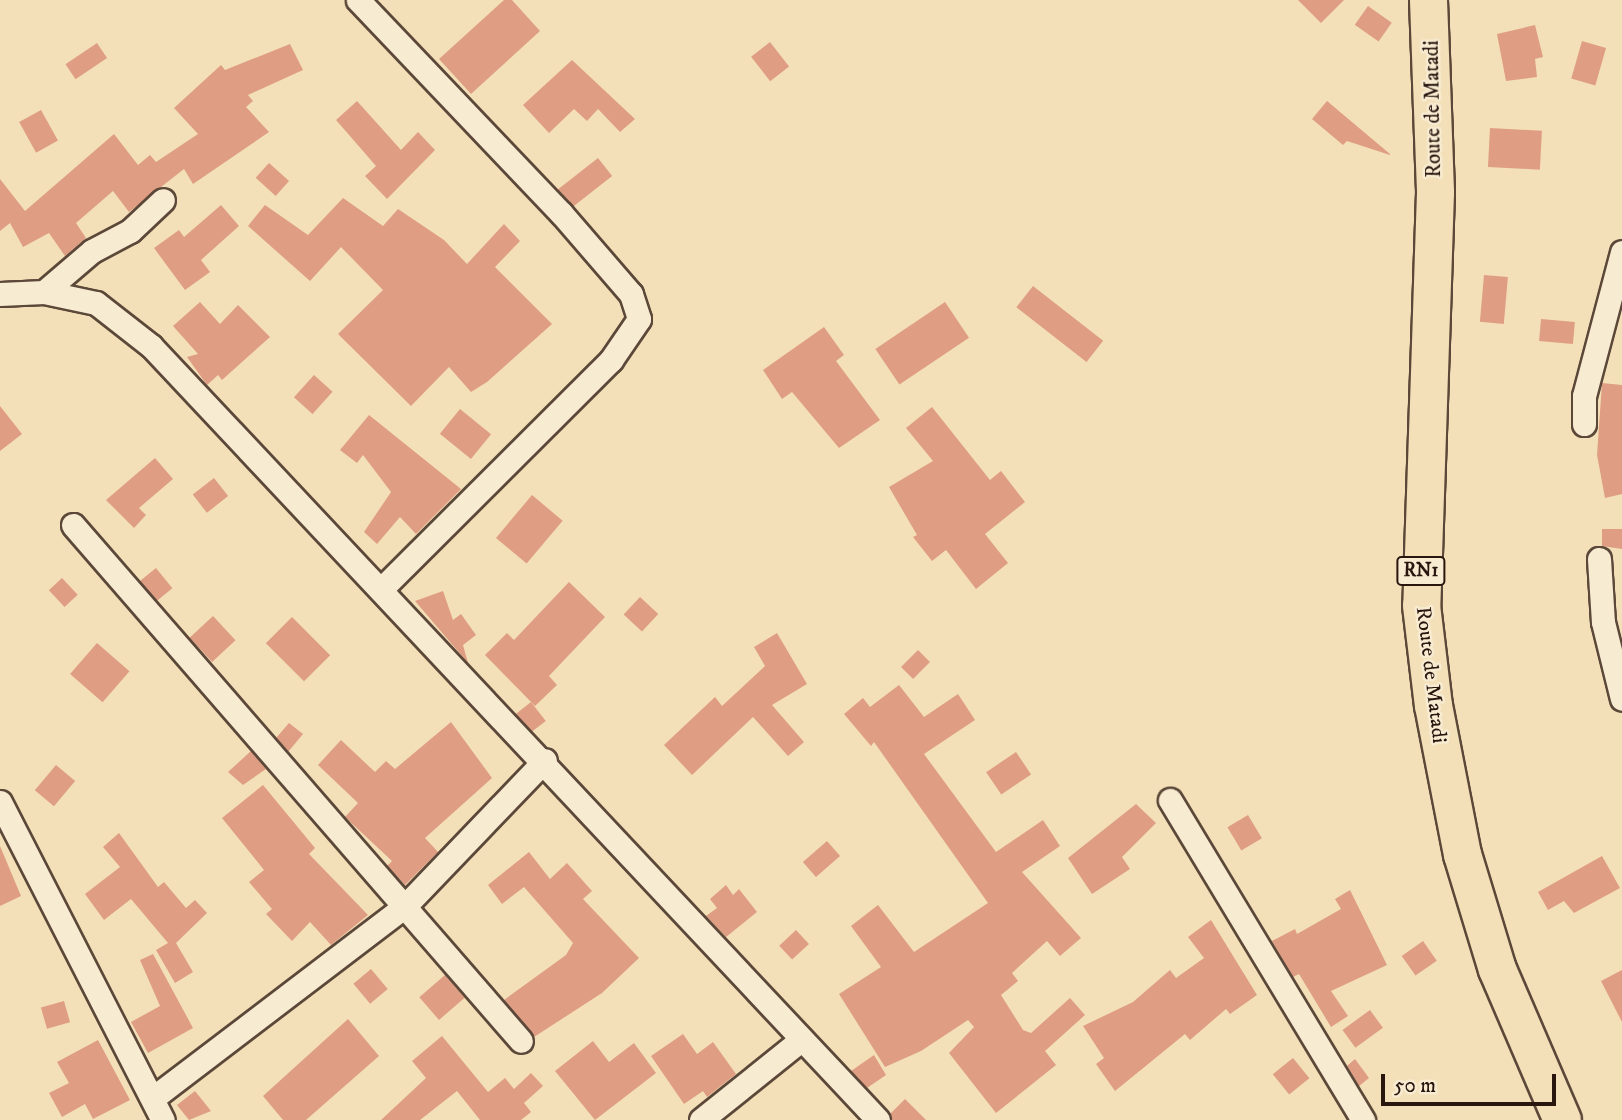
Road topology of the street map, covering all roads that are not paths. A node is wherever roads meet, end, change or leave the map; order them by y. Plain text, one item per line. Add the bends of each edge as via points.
1 (358, 0) edge
2 (1428, 0) edge
3 (163, 200) dead end
4 (1622, 252) edge
5 (44, 292) junction
6 (0, 294) edge
7 (1584, 424) dead end
8 (74, 525) dead end
9 (1599, 559) dead end
10 (381, 589) junction
11 (1622, 699) edge
12 (545, 760) junction
13 (1170, 800) dead end
14 (0, 802) edge
15 (405, 906) junction
16 (802, 1039) junction
17 (521, 1041) dead end
18 (153, 1098) junction
19 (163, 1120) edge
20 (701, 1120) edge
21 (878, 1120) edge
22 (1363, 1120) edge
23 (1562, 1120) edge

1 - 10 street via 561,213 631,294 639,319 611,360
2 - 23 highway, Route de Matadi / RN1 via 1435,192 1421,605 1433,705 1462,855 1489,944
3 - 5 street via 130,232 92,251
4 - 7 street via 1612,274 1584,396
5 - 6 street
5 - 10 street via 96,303 125,322
8 - 15 street
9 - 11 street via 1603,622
10 - 12 street
12 - 15 street
12 - 16 street
13 - 22 street
14 - 18 street
15 - 17 street
15 - 18 street
16 - 20 street
16 - 21 street
18 - 19 street

